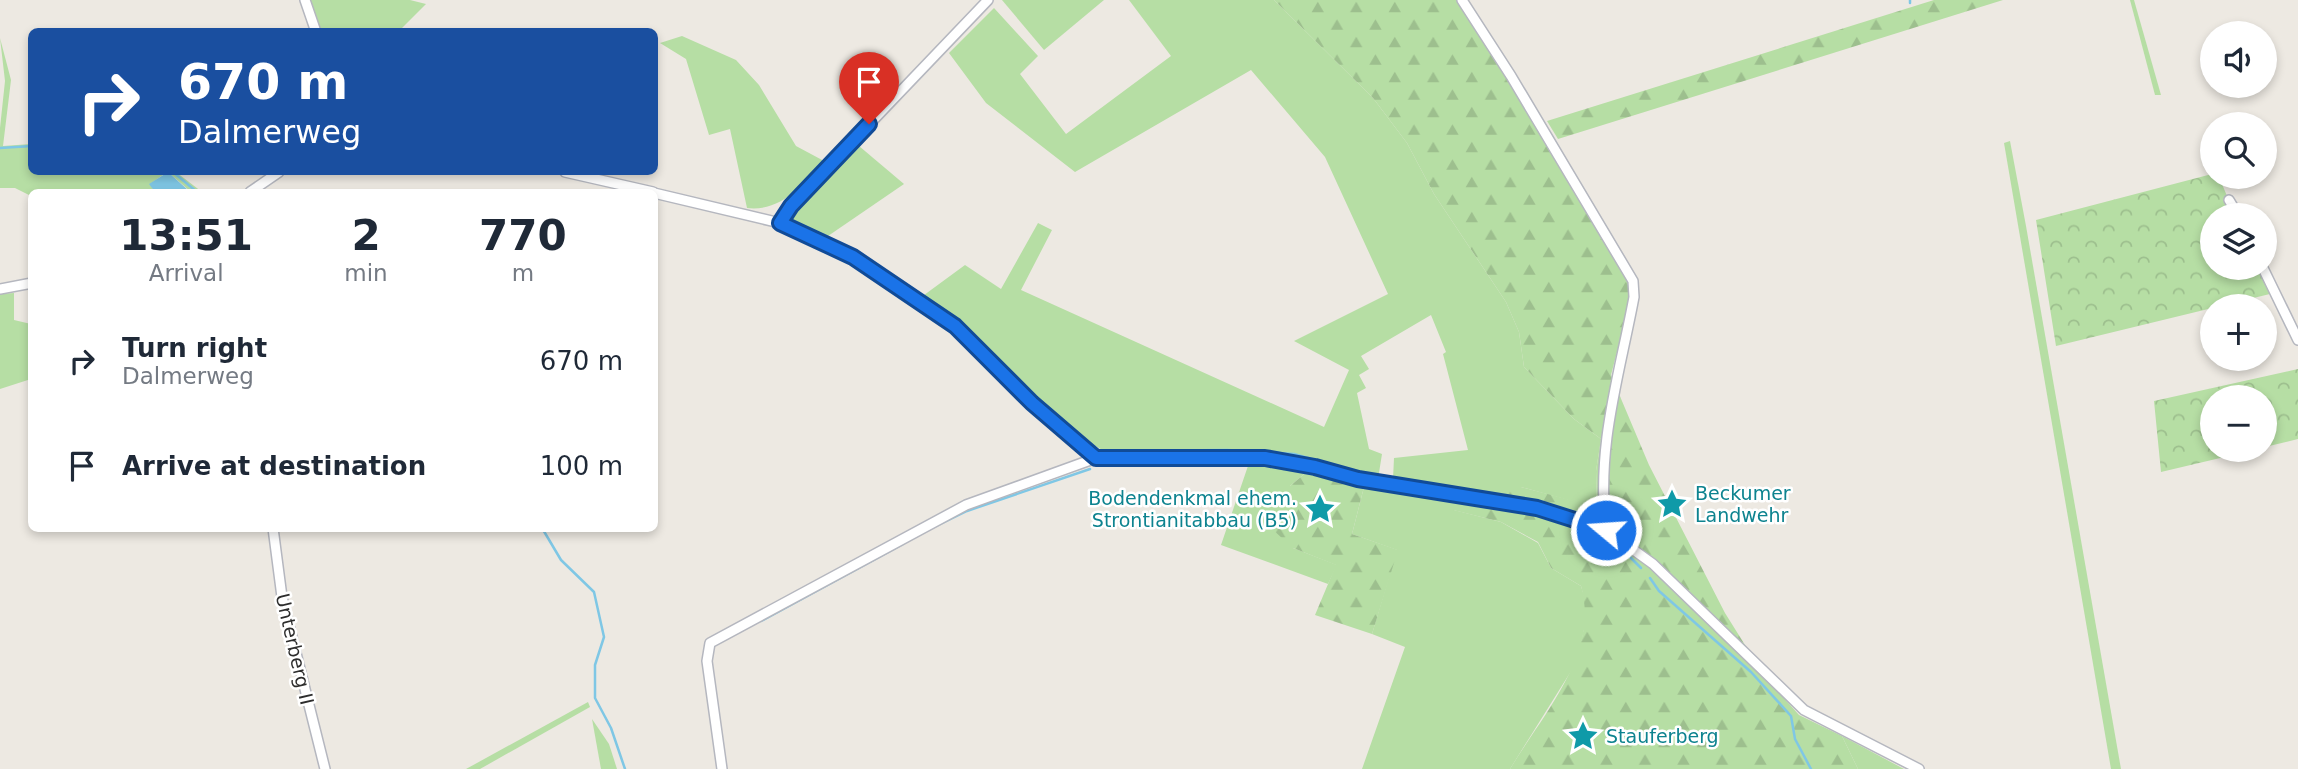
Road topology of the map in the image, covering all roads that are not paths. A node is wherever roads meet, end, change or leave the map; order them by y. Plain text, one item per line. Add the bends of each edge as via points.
1 (306, 0) edge
2 (988, 0) edge
3 (1462, 0) edge
4 (315, 28) edge
5 (275, 175) edge
6 (578, 175) edge
7 (254, 189) edge
8 (637, 189) edge
9 (658, 194) edge
10 (2229, 200) dead end
11 (2231, 203) edge
12 (780, 223) junction
13 (2269, 280) edge
14 (28, 284) edge
15 (0, 289) edge
16 (2298, 340) edge
17 (1096, 458) junction
18 (1606, 530) junction
19 (274, 532) edge
20 (325, 769) edge
21 (722, 769) edge
22 (1919, 769) edge

1 - 4 street
2 - 12 street via 791,206
3 - 18 street via 1633,281 1634,297 1602,470
5 - 7 street
6 - 8 street
9 - 12 street
10 - 11 street
12 - 17 street via 853,257 955,326 1032,403
13 - 16 street
14 - 15 street
17 - 18 street via 1265,458 1358,479 1537,508
17 - 21 street via 966,505 710,643 706,652
18 - 22 street via 1653,564 1804,710
19 - 20 street, Unterberg II via 282,597

